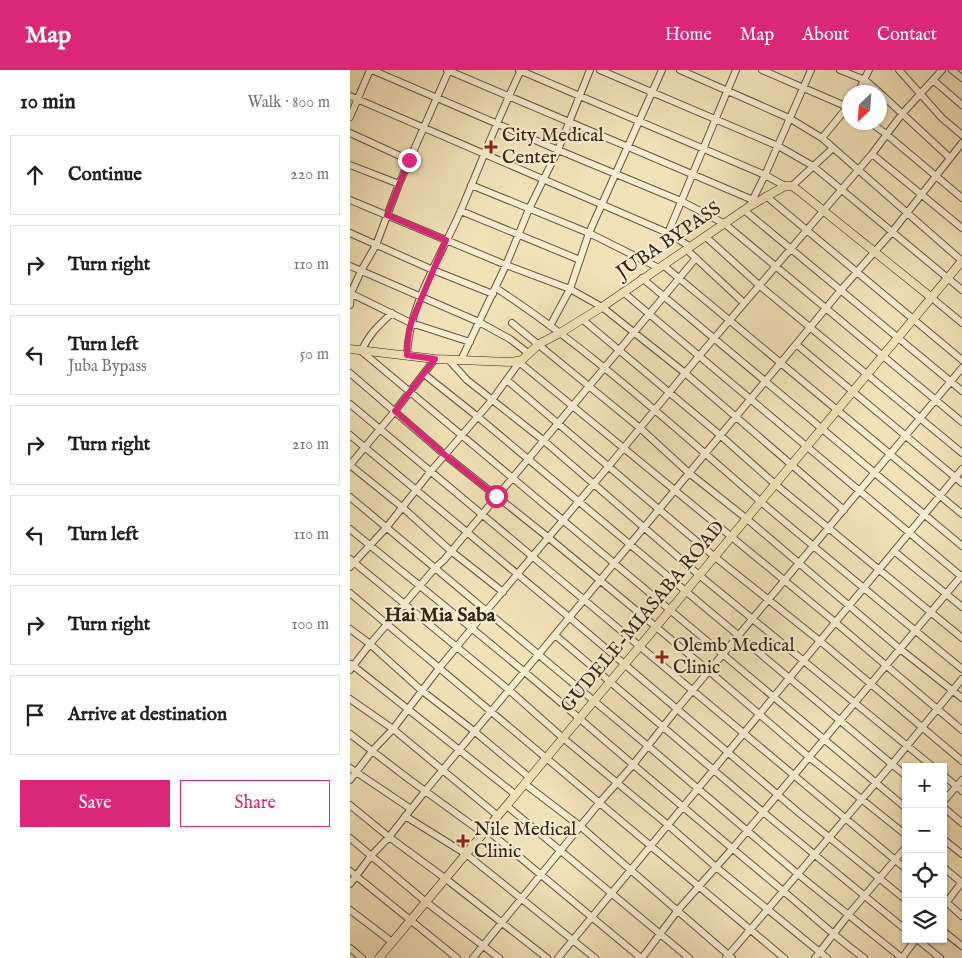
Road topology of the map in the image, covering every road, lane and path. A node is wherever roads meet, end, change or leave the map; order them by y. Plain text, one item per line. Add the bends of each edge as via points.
1 (371, 70) edge
2 (448, 70) edge
3 (520, 70) edge
4 (590, 70) edge
5 (600, 70) edge
6 (662, 70) edge
7 (680, 70) edge
8 (736, 70) edge
9 (762, 70) edge
10 (811, 70) edge
11 (840, 70) edge
12 (869, 70) edge
13 (899, 70) edge
14 (942, 70) edge
15 (952, 70) edge
16 (962, 78) edge
17 (865, 80) junction
18 (933, 80) junction
19 (862, 85) edge
20 (870, 85) edge
21 (804, 88) junction
22 (727, 91) junction
23 (651, 93) junction
24 (920, 95) junction
25 (350, 96) edge
26 (508, 96) junction
27 (580, 96) junction
28 (436, 98) junction
29 (357, 100) junction
30 (887, 100) edge
31 (842, 103) edge
32 (962, 106) edge
33 (842, 114) edge
34 (902, 114) junction
35 (350, 117) edge
36 (789, 118) junction
37 (639, 121) junction
38 (715, 121) junction
39 (570, 122) junction
40 (496, 124) junction
41 (423, 129) junction
42 (881, 130) edge
43 (350, 132) edge
44 (886, 134) junction
45 (962, 135) edge
46 (822, 138) junction
47 (962, 143) edge
48 (778, 146) junction
49 (628, 147) junction
50 (833, 148) junction
51 (704, 149) junction
52 (558, 150) junction
53 (484, 153) junction
54 (872, 154) junction
55 (950, 158) junction
56 (409, 160) junction
57 (350, 165) edge
58 (813, 166) junction
59 (858, 170) junction
60 (616, 173) junction
61 (692, 174) junction
62 (765, 175) junction
63 (936, 176) junction
64 (543, 180) junction
65 (399, 184) junction
66 (471, 185) junction
67 (788, 186) junction
68 (842, 190) junction
69 (923, 194) junction
70 (766, 196) junction
71 (962, 198) edge
72 (350, 200) edge
73 (681, 201) junction
74 (602, 205) junction
75 (749, 205) junction
76 (529, 209) junction
77 (460, 211) junction
78 (823, 211) junction
79 (907, 213) junction
80 (387, 215) junction
81 (725, 224) junction
82 (962, 228) edge
83 (807, 230) junction
84 (892, 232) junction
85 (350, 233) edge
86 (589, 233) junction
87 (668, 233) junction
88 (519, 234) junction
89 (706, 237) junction
90 (446, 240) junction
91 (376, 245) junction
92 (687, 248) junction
93 (791, 249) junction
94 (875, 252) junction
95 (696, 258) junction
96 (580, 260) junction
97 (962, 261) edge
98 (350, 266) edge
99 (506, 266) junction
100 (661, 266) junction
101 (776, 267) junction
102 (433, 270) junction
103 (361, 271) junction
104 (858, 272) junction
105 (642, 278) junction
106 (679, 278) junction
107 (948, 278) junction
108 (760, 286) junction
109 (570, 289) junction
110 (841, 290) junction
111 (962, 290) edge
112 (494, 291) junction
113 (622, 292) junction
114 (351, 293) edge
115 (421, 297) junction
116 (664, 297) junction
117 (932, 298) junction
118 (744, 303) junction
119 (350, 305) edge
120 (602, 307) junction
121 (826, 308) junction
122 (392, 313) junction
123 (649, 315) junction
124 (582, 319) junction
125 (914, 319) junction
126 (730, 321) junction
127 (479, 322) junction
128 (411, 323) junction
129 (512, 323) dead end
130 (962, 323) edge
131 (550, 326) junction
132 (810, 328) junction
133 (634, 332) junction
134 (560, 333) junction
135 (714, 338) junction
136 (898, 338) junction
137 (470, 342) junction
138 (539, 344) junction
139 (796, 344) junction
140 (350, 349) edge
141 (360, 350) junction
142 (618, 351) junction
143 (528, 353) junction
144 (407, 355) junction
145 (699, 356) junction
146 (883, 356) junction
147 (435, 359) junction
148 (448, 359) junction
149 (462, 360) junction
150 (962, 360) edge
151 (520, 361) junction
152 (781, 363) junction
153 (962, 368) edge
154 (604, 369) junction
155 (350, 372) edge
156 (685, 373) junction
157 (424, 374) junction
158 (867, 375) junction
159 (508, 380) junction
160 (766, 381) junction
161 (950, 382) junction
162 (589, 386) junction
163 (962, 391) edge
164 (410, 392) junction
165 (670, 392) junction
166 (853, 392) junction
167 (750, 399) junction
168 (492, 400) junction
169 (936, 400) junction
170 (350, 404) edge
171 (573, 406) junction
172 (655, 410) junction
173 (837, 410) junction
174 (395, 411) junction
175 (478, 417) junction
176 (735, 417) junction
177 (920, 418) junction
178 (558, 422) junction
179 (962, 422) edge
180 (640, 428) junction
181 (822, 428) junction
182 (380, 429) junction
183 (461, 435) junction
184 (350, 436) edge
185 (721, 436) junction
186 (905, 436) junction
187 (543, 440) junction
188 (807, 447) junction
189 (365, 448) junction
190 (624, 448) junction
191 (706, 453) junction
192 (962, 453) edge
193 (890, 454) junction
194 (445, 455) junction
195 (527, 458) junction
196 (350, 465) edge
197 (791, 465) junction
198 (608, 467) junction
199 (962, 469) edge
200 (430, 471) junction
201 (875, 472) junction
202 (689, 473) junction
203 (512, 477) junction
204 (955, 477) junction
205 (962, 483) edge
206 (594, 484) junction
207 (775, 484) junction
208 (416, 489) junction
209 (674, 491) junction
210 (860, 491) junction
211 (496, 496) junction
212 (940, 496) junction
213 (350, 497) edge
214 (760, 501) junction
215 (578, 502) junction
216 (402, 507) junction
217 (659, 509) junction
218 (844, 510) junction
219 (481, 514) junction
220 (925, 514) junction
221 (962, 514) edge
222 (747, 519) junction
223 (563, 520) junction
224 (386, 528) junction
225 (644, 528) junction
226 (828, 528) junction
227 (350, 529) edge
228 (467, 531) junction
229 (910, 533) junction
230 (732, 537) junction
231 (549, 538) junction
232 (369, 545) junction
233 (630, 545) junction
234 (814, 545) junction
235 (962, 546) edge
236 (894, 551) junction
237 (451, 552) junction
238 (532, 556) junction
239 (715, 556) junction
240 (351, 562) edge
241 (799, 563) junction
242 (615, 564) junction
243 (435, 568) junction
244 (879, 570) junction
245 (518, 574) junction
246 (699, 575) junction
247 (962, 576) edge
248 (785, 580) junction
249 (599, 581) junction
250 (420, 586) junction
251 (864, 587) junction
252 (503, 592) junction
253 (685, 592) junction
254 (350, 593) edge
255 (946, 594) junction
256 (584, 599) junction
257 (769, 599) junction
258 (405, 604) junction
259 (849, 605) junction
260 (962, 607) edge
261 (486, 610) junction
262 (670, 610) junction
263 (931, 612) junction
264 (569, 617) junction
265 (753, 618) junction
266 (835, 622) junction
267 (388, 623) junction
268 (655, 628) junction
269 (472, 629) junction
270 (350, 630) edge
271 (915, 630) junction
272 (555, 635) junction
273 (738, 636) junction
274 (962, 638) edge
275 (820, 641) junction
276 (370, 644) junction
277 (457, 646) junction
278 (640, 647) junction
279 (900, 649) junction
280 (538, 654) junction
281 (723, 654) junction
282 (804, 661) junction
283 (624, 665) junction
284 (886, 665) junction
285 (351, 666) edge
286 (440, 667) junction
287 (962, 669) edge
288 (709, 671) junction
289 (524, 672) junction
290 (789, 679) junction
291 (962, 679) edge
292 (610, 682) junction
293 (870, 684) junction
294 (421, 690) junction
295 (509, 690) junction
296 (693, 690) junction
297 (952, 690) junction
298 (774, 697) junction
299 (962, 698) edge
300 (350, 699) edge
301 (594, 701) junction
302 (854, 703) junction
303 (677, 709) junction
304 (407, 710) junction
305 (936, 710) junction
306 (491, 711) junction
307 (759, 715) junction
308 (579, 718) junction
309 (840, 721) junction
310 (663, 726) junction
311 (922, 727) junction
312 (393, 728) junction
313 (962, 730) edge
314 (474, 732) junction
315 (744, 733) junction
316 (350, 734) edge
317 (563, 738) junction
318 (824, 739) junction
319 (908, 745) junction
320 (648, 746) junction
321 (373, 750) junction
322 (458, 750) junction
323 (729, 751) junction
324 (809, 757) junction
325 (547, 758) junction
326 (962, 761) edge
327 (928, 763) edge
328 (892, 764) junction
329 (632, 766) junction
330 (353, 770) edge
331 (443, 770) junction
332 (714, 770) junction
333 (902, 773) edge
334 (794, 775) junction
335 (947, 778) edge
336 (350, 780) edge
337 (962, 780) edge
338 (527, 781) junction
339 (617, 783) junction
340 (876, 783) junction
341 (956, 786) junction
342 (698, 789) junction
343 (426, 790) junction
344 (962, 791) edge
345 (778, 794) junction
346 (516, 795) junction
347 (947, 797) edge
348 (861, 800) junction
349 (600, 802) junction
350 (350, 805) edge
351 (902, 805) edge
352 (507, 806) junction
353 (682, 807) junction
354 (944, 808) edge
355 (411, 809) junction
356 (763, 812) junction
357 (405, 816) junction
358 (498, 816) junction
359 (846, 818) junction
360 (962, 823) edge
361 (668, 825) junction
362 (580, 826) junction
363 (747, 830) junction
364 (485, 832) junction
365 (902, 832) edge
366 (829, 836) junction
367 (389, 837) junction
368 (350, 838) edge
369 (947, 841) edge
370 (651, 845) junction
371 (732, 849) junction
372 (561, 851) junction
373 (902, 852) edge
374 (466, 854) junction
375 (814, 854) junction
376 (962, 854) edge
377 (371, 856) junction
378 (895, 860) junction
379 (902, 866) edge
380 (716, 867) junction
381 (631, 870) junction
382 (947, 870) edge
383 (350, 871) edge
384 (542, 875) junction
385 (799, 875) junction
386 (356, 876) junction
387 (880, 878) junction
388 (446, 879) junction
389 (962, 883) edge
390 (350, 884) edge
391 (699, 887) junction
392 (784, 892) junction
393 (611, 894) junction
394 (864, 896) junction
395 (904, 898) edge
396 (521, 899) junction
397 (947, 900) edge
398 (426, 902) junction
399 (947, 905) edge
400 (350, 910) edge
401 (678, 910) junction
402 (769, 910) junction
403 (849, 914) junction
404 (962, 916) edge
405 (591, 918) junction
406 (411, 920) junction
407 (502, 922) junction
408 (902, 927) edge
409 (751, 930) junction
410 (947, 934) edge
411 (834, 935) junction
412 (660, 936) junction
413 (573, 940) junction
414 (392, 942) junction
415 (914, 943) edge
416 (922, 943) edge
417 (484, 945) junction
418 (962, 946) edge
419 (350, 948) edge
420 (820, 952) junction
421 (729, 957) edge
422 (362, 958) edge
423 (379, 958) edge
424 (457, 958) edge
425 (473, 958) edge
426 (500, 958) edge
427 (547, 958) edge
428 (558, 958) edge
429 (595, 958) edge
430 (642, 958) edge
431 (689, 958) edge
432 (784, 958) edge
433 (815, 958) edge
434 (828, 958) edge
435 (864, 958) edge
436 (902, 958) edge
437 (940, 958) edge

1 - 28 street
1 - 29 street
2 - 26 street
2 - 28 street
3 - 26 street
3 - 27 street
4 - 27 street
5 - 23 street
6 - 23 street
7 - 22 street
8 - 22 street
9 - 21 street
10 - 21 street
11 - 17 street
12 - 17 street
13 - 24 street
14 - 18 street
15 - 16 street
17 - 19 street
17 - 20 street
18 - 24 street
18 - 32 street
21 - 31 street
21 - 36 street
22 - 36 street
22 - 38 street
23 - 37 street
23 - 38 street
24 - 34 street
24 - 45 street
25 - 29 street
26 - 39 street
26 - 40 street
27 - 37 street
27 - 39 street
28 - 40 street
28 - 41 street
29 - 35 street
29 - 41 street
30 - 34 street
33 - 46 street
34 - 44 street
34 - 55 street
36 - 46 street
36 - 48 street
37 - 49 street
37 - 51 street
38 - 48 street
38 - 51 street
39 - 49 street
39 - 52 street
40 - 52 street
40 - 53 street
41 - 53 street
41 - 56 street
42 - 44 street
43 - 56 street
44 - 54 street
44 - 63 street
46 - 50 street
47 - 55 street
48 - 58 street
48 - 62 street
49 - 60 street
49 - 61 street
50 - 58 street
50 - 59 street
51 - 61 street
51 - 62 street
52 - 60 street
52 - 64 street
53 - 64 street
53 - 66 street
54 - 59 street
54 - 69 street
55 - 63 street
56 - 65 street
57 - 65 street
58 - 67 street
58 - 68 street
59 - 68 street
59 - 79 street
60 - 73 street
60 - 74 street
61 - 73 street
61 - 75 street
62 - 67 street
62 - 75 street
63 - 69 street
63 - 71 street
64 - 74 street
64 - 76 street
65 - 80 street
66 - 76 street
66 - 77 street
67 - 70 main road, JUBA BYPASS
67 - 78 main road
68 - 78 street
68 - 84 street
69 - 79 street
69 - 82 street
70 - 75 main road, JUBA BYPASS
70 - 83 street
72 - 80 street
73 - 81 street
73 - 87 street
74 - 86 street
74 - 87 street
75 - 81 main road, JUBA BYPASS
75 - 93 street
76 - 86 street
76 - 88 street
77 - 88 street
77 - 90 street
78 - 83 street
78 - 94 main road
79 - 84 street
79 - 97 street
80 - 90 street
80 - 91 street
81 - 89 main road, JUBA BYPASS
81 - 101 street
83 - 93 street
83 - 104 street
84 - 94 street
84 - 107 street
85 - 91 street
86 - 96 street
86 - 100 street
87 - 92 street
88 - 96 street
88 - 99 street
89 - 92 main road, JUBA BYPASS
89 - 108 street
90 - 99 street
90 - 102 street
91 - 102 street
91 - 103 street
92 - 95 street
92 - 100 main road, JUBA BYPASS
93 - 101 street
93 - 110 street
94 - 104 street
94 - 117 main road
95 - 106 street
95 - 118 street
96 - 109 street
97 - 107 main road
98 - 103 street
99 - 109 street
99 - 112 street
100 - 105 main road, JUBA BYPASS
100 - 106 street
101 - 108 street
101 - 121 street
102 - 112 street
102 - 115 street
103 - 114 street
103 - 115 street
104 - 110 street
104 - 125 street
105 - 113 main road, JUBA BYPASS
105 - 116 street
106 - 116 street
106 - 126 street
107 - 111 street
107 - 117 main road
108 - 118 street
108 - 132 street
109 - 120 street
109 - 131 street
110 - 121 street
110 - 136 street
112 - 127 street
112 - 131 street
113 - 120 main road, JUBA BYPASS
113 - 123 street
114 - 119 street
114 - 122 street
115 - 127 street
115 - 128 street
116 - 123 street
116 - 135 street
117 - 125 main road, GUDELE-MIASABA ROAD
117 - 130 street
118 - 126 street
120 - 124 main road, JUBA BYPASS
120 - 133 street
121 - 132 street
121 - 146 street
122 - 128 street
122 - 141 street via 373,330
123 - 133 street
123 - 145 street
124 - 134 main road, JUBA BYPASS
124 - 142 street
125 - 136 main road, GUDELE-MIASABA ROAD
125 - 150 street
126 - 135 street
126 - 152 street
127 - 137 street
127 - 143 street
128 - 137 street
128 - 144 street
129 - 138 street
131 - 134 street
132 - 139 street
132 - 158 street
133 - 142 street
133 - 156 street
134 - 138 main road, JUBA BYPASS
134 - 154 street
135 - 145 street
135 - 160 street
136 - 146 main road, GUDELE-MIASABA ROAD
136 - 161 street
137 - 149 street
138 - 143 main road, JUBA BYPASS
138 - 162 street
139 - 152 street
139 - 166 street
140 - 141 main road
141 - 144 main road
141 - 164 street
142 - 154 street
142 - 165 street
143 - 151 main road, JUBA BYPASS
144 - 147 main road
145 - 156 street
145 - 167 street
146 - 158 main road, GUDELE-MIASABA ROAD
146 - 169 street
147 - 148 main road
147 - 157 street
148 - 149 main road
148 - 168 street
149 - 151 main road
151 - 159 street
151 - 171 street
152 - 160 street
152 - 173 street
153 - 161 street
154 - 162 street
154 - 172 street
155 - 174 street
156 - 165 street
156 - 176 street
157 - 164 street
157 - 175 street
158 - 166 main road, GUDELE-MIASABA ROAD
158 - 177 street
159 - 168 street
159 - 178 street
160 - 167 street
160 - 181 street
161 - 163 street
161 - 169 street
162 - 171 street
162 - 180 street
164 - 174 street
164 - 183 street
165 - 172 street
165 - 185 street
166 - 173 main road, GUDELE-MIASABA ROAD
166 - 186 street
167 - 176 street
167 - 188 street
168 - 175 street
168 - 187 street
169 - 177 street
169 - 179 street
170 - 182 street
171 - 178 street
171 - 190 street
172 - 180 street
172 - 191 street
173 - 181 main road, GUDELE-MIASABA ROAD
173 - 193 street
174 - 182 street
174 - 194 street
175 - 183 street
175 - 195 street
176 - 185 street
176 - 197 street
177 - 186 street
177 - 192 street
178 - 187 street
178 - 198 street
180 - 190 street
180 - 202 street
181 - 188 main road, GUDELE-MIASABA ROAD
181 - 201 street
182 - 189 street
182 - 200 street
183 - 194 street
183 - 203 street
184 - 189 street
185 - 191 street
185 - 207 street
186 - 193 street
186 - 204 street
187 - 195 street
187 - 206 street
188 - 197 main road, GUDELE-MIASABA ROAD
188 - 210 street
189 - 196 street
189 - 208 street
190 - 198 street
190 - 209 street
191 - 202 street
191 - 214 street
193 - 201 street
193 - 212 street
194 - 200 street
194 - 211 street
195 - 203 street
195 - 215 street
196 - 216 street
197 - 207 main road, GUDELE-MIASABA ROAD
197 - 218 street
198 - 206 street
198 - 217 street
199 - 204 street
200 - 208 street
200 - 219 street
201 - 210 street
201 - 220 street
202 - 209 street
202 - 222 street
203 - 211 street
203 - 223 street
204 - 205 street
204 - 212 street
206 - 215 street
206 - 225 street
207 - 214 main road, GUDELE-MIASABA ROAD
207 - 226 street
208 - 216 street
208 - 228 street
209 - 217 street
209 - 230 street
210 - 218 street
210 - 229 street
211 - 219 street
211 - 231 street
212 - 220 street
212 - 221 street
213 - 224 street
214 - 222 main road, GUDELE-MIASABA ROAD
214 - 234 street
215 - 223 street
215 - 233 street
216 - 224 street
216 - 237 street
217 - 225 street
217 - 239 street
218 - 226 street
219 - 228 street
219 - 238 street
220 - 229 street
220 - 235 street
222 - 230 main road, GUDELE-MIASABA ROAD
222 - 241 street
223 - 231 street
223 - 242 street
224 - 232 street
224 - 243 street
225 - 233 street
225 - 246 street
226 - 234 street
226 - 244 street
227 - 232 street
228 - 237 street
228 - 245 street
229 - 236 street
229 - 247 street
230 - 239 main road, GUDELE-MIASABA ROAD
230 - 248 street
231 - 238 street
231 - 249 street
232 - 240 street
232 - 250 street
233 - 242 street
233 - 253 street
234 - 241 street
234 - 251 street
236 - 244 street
236 - 255 street
237 - 243 street
237 - 252 street
238 - 245 street
238 - 256 street
239 - 246 main road, GUDELE-MIASABA ROAD
239 - 257 street
240 - 258 street
241 - 248 street
241 - 259 street
242 - 249 street
242 - 262 street
243 - 250 street
243 - 261 street
244 - 251 street
244 - 263 street
245 - 252 street
245 - 264 street
246 - 253 main road, GUDELE-MIASABA ROAD
246 - 265 street
247 - 255 street
248 - 257 street
248 - 266 street
249 - 256 street
249 - 268 street
250 - 258 street
250 - 269 street
251 - 259 street
251 - 271 street
252 - 261 street
253 - 262 main road, GUDELE-MIASABA ROAD
253 - 273 street
254 - 267 street
255 - 260 street
255 - 263 street
256 - 264 street
256 - 278 street
257 - 265 street
257 - 275 street
258 - 267 street
258 - 277 street
259 - 266 street
259 - 279 street
261 - 269 street
261 - 280 street
262 - 268 main road, GUDELE-MIASABA ROAD
262 - 281 street
263 - 271 street
263 - 274 street
264 - 272 street
264 - 283 street
265 - 273 street
265 - 282 street
266 - 275 street
266 - 284 street
267 - 276 street
267 - 286 street
268 - 278 main road, GUDELE-MIASABA ROAD
268 - 288 street
269 - 277 street
269 - 289 street
270 - 276 street
271 - 279 street
271 - 287 street
272 - 280 street
272 - 292 street
273 - 281 street
273 - 290 street
275 - 282 street
275 - 293 street
276 - 285 street
276 - 294 street
277 - 286 street
277 - 295 street
278 - 283 main road, GUDELE-MIASABA ROAD
278 - 296 street
279 - 284 street
279 - 297 street
280 - 289 street
280 - 301 street
281 - 288 street
281 - 298 street
282 - 290 street
282 - 302 street
283 - 292 main road, GUDELE-MIASABA ROAD
283 - 303 street
284 - 293 street
284 - 305 street
285 - 304 street
286 - 294 street
286 - 306 street
288 - 296 street
288 - 307 street
289 - 295 street
289 - 308 street
290 - 298 street
290 - 309 street
291 - 297 street
292 - 301 main road, GUDELE-MIASABA ROAD
292 - 310 street
293 - 302 street
293 - 311 street
294 - 304 street
294 - 314 street
295 - 306 street
295 - 317 street
296 - 303 street
296 - 315 street
297 - 299 street
297 - 305 street
298 - 307 street
298 - 318 street
300 - 312 street
301 - 308 main road, GUDELE-MIASABA ROAD
301 - 320 street
302 - 309 street
302 - 319 street
303 - 310 street
303 - 323 street
304 - 312 street
304 - 322 street
305 - 311 street
305 - 313 street
306 - 314 street
306 - 325 street
307 - 315 street
307 - 324 street
308 - 317 main road, GUDELE-MIASABA ROAD
308 - 329 street
309 - 318 street
309 - 328 street
310 - 320 street
310 - 332 street
311 - 319 street
311 - 326 street
312 - 321 street
312 - 331 street
314 - 322 street
314 - 338 street
315 - 323 street
315 - 334 street
316 - 321 street
317 - 325 main road, GUDELE-MIASABA ROAD
317 - 339 street
318 - 324 street
318 - 340 street
319 - 327 street
319 - 328 street
320 - 329 street
320 - 342 street
321 - 330 street
321 - 343 street
322 - 331 street
322 - 346 street
323 - 332 street
323 - 345 street
324 - 334 street
324 - 348 street
325 - 338 main road, GUDELE-MIASABA ROAD
325 - 349 street
328 - 333 street
328 - 340 street
329 - 339 street
329 - 353 street
330 - 336 street
330 - 355 street
331 - 343 street
331 - 358 street
332 - 342 street
332 - 356 street
334 - 345 street
334 - 359 street
335 - 341 street
337 - 341 street
338 - 346 main road, GUDELE-MIASABA ROAD
338 - 362 street
339 - 349 street
339 - 361 street
340 - 348 street
340 - 351 street
341 - 344 street
341 - 347 street
342 - 353 street
342 - 363 street
343 - 355 street
343 - 364 street
345 - 356 street
345 - 366 street
346 - 352 main road, GUDELE-MIASABA ROAD
348 - 359 street
348 - 365 street
349 - 362 street
349 - 370 street
350 - 367 street
352 - 358 main road, GUDELE-MIASABA ROAD
352 - 372 street
353 - 361 street
353 - 371 street
354 - 360 street
355 - 357 street
356 - 363 street
356 - 375 street
357 - 367 street
357 - 374 street
358 - 364 main road, GUDELE-MIASABA ROAD
359 - 366 street
359 - 378 street
361 - 370 street
361 - 380 street
362 - 372 street
362 - 381 street
363 - 371 street
363 - 385 street
364 - 374 main road, GUDELE-MIASABA ROAD
364 - 384 street
366 - 375 street
366 - 387 street
367 - 377 street
367 - 388 street
368 - 377 street
369 - 376 street
370 - 381 street
370 - 391 street
371 - 380 street
371 - 392 street
372 - 384 street
372 - 393 street
373 - 378 street
374 - 388 main road, GUDELE-MIASABA ROAD
374 - 396 street
375 - 385 street
375 - 394 street
377 - 386 street
377 - 398 street
378 - 379 street
378 - 387 street
380 - 391 street
380 - 402 street
381 - 393 street
381 - 401 street
382 - 389 street
383 - 386 street
384 - 396 street
384 - 405 street
385 - 392 street
385 - 403 street
386 - 390 street
386 - 406 street
387 - 394 street
387 - 395 street
388 - 398 main road, GUDELE-MIASABA ROAD
388 - 407 street
389 - 397 street
391 - 401 street
391 - 409 street
392 - 402 street
392 - 411 street
393 - 405 street
393 - 412 street
394 - 403 street
394 - 408 street
396 - 407 street
396 - 413 street
398 - 406 main road, GUDELE-MIASABA ROAD
398 - 417 street
399 - 404 street
400 - 414 street
401 - 412 street
401 - 421 street
402 - 409 street
402 - 420 street
403 - 411 street
403 - 436 street
405 - 413 street
405 - 430 street
406 - 414 main road, GUDELE-MIASABA ROAD
406 - 424 street
407 - 417 street
407 - 427 street
409 - 421 street
409 - 432 street
410 - 418 street
411 - 420 street
411 - 435 street
412 - 430 street
412 - 431 street
413 - 428 street
413 - 429 street
414 - 423 main road, GUDELE-MIASABA ROAD
415 - 436 street
416 - 437 street
417 - 425 street
417 - 426 street
419 - 422 street
420 - 433 street
420 - 434 street

